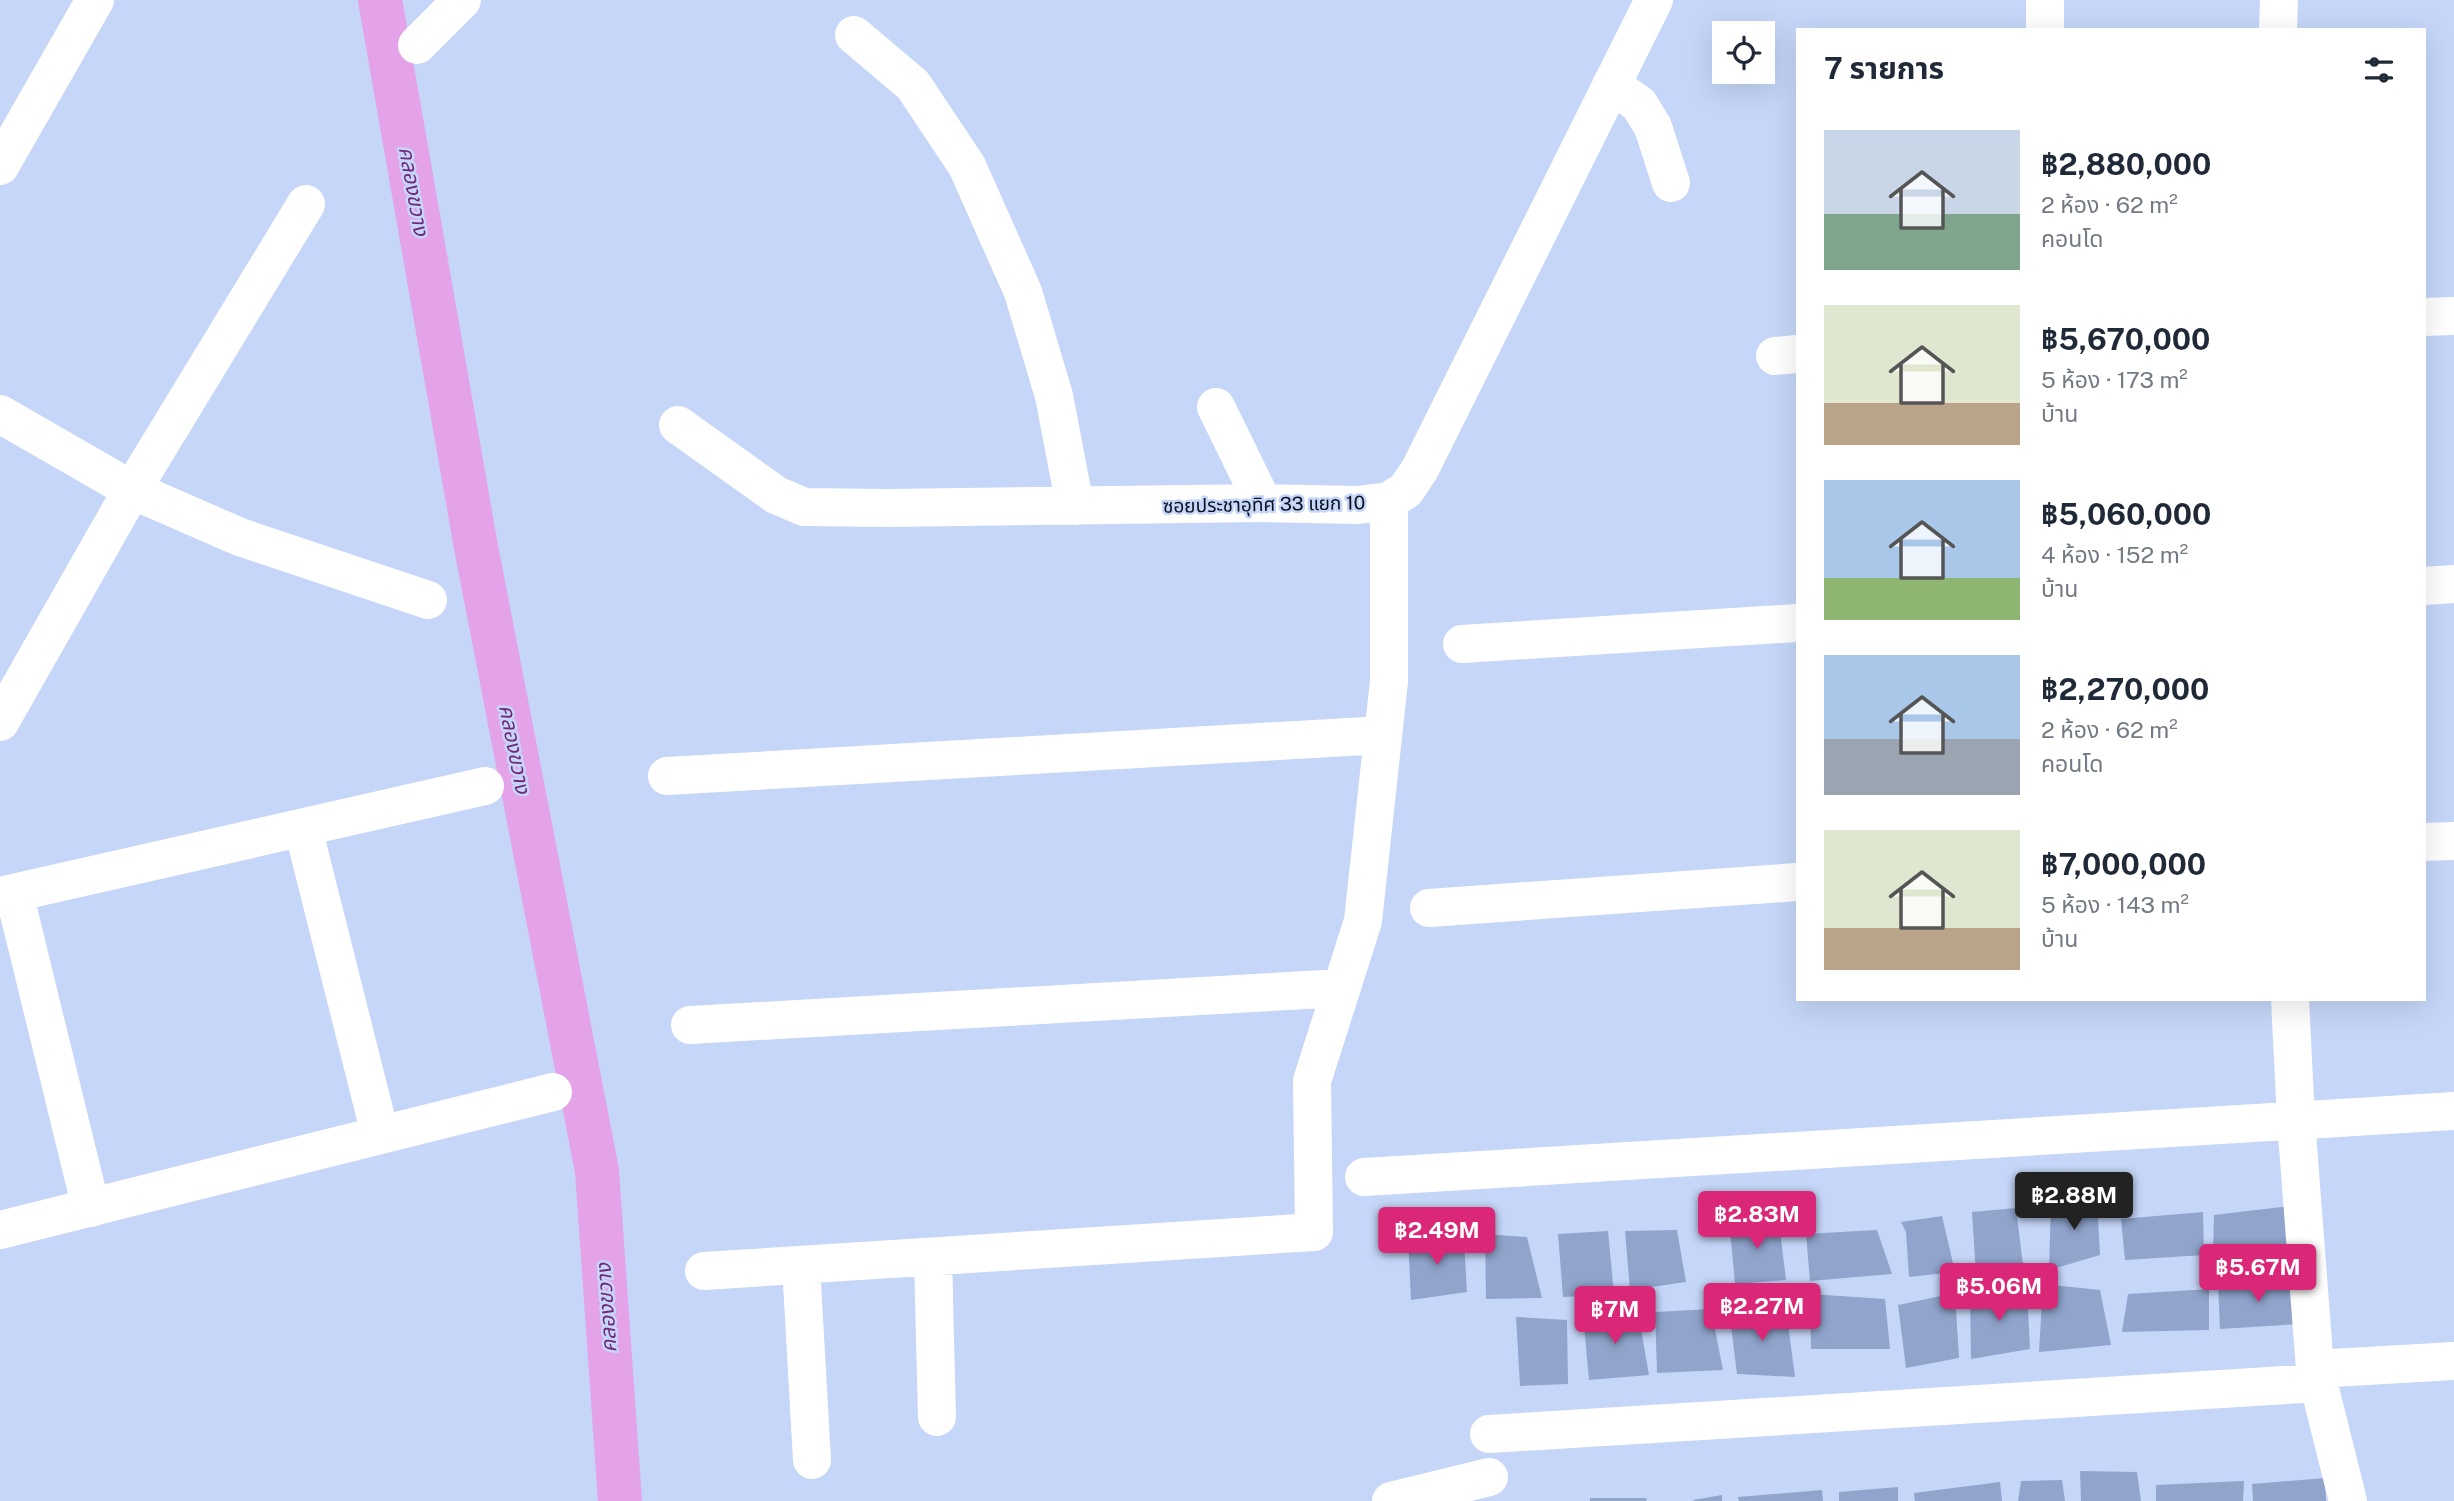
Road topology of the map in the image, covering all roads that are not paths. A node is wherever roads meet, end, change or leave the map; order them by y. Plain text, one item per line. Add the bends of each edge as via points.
1 (95, 0) edge
2 (462, 0) edge
3 (1654, 0) edge
4 (2045, 0) edge
5 (2279, 0) edge
6 (2045, 28) edge
7 (2278, 28) edge
8 (855, 35) dead end
9 (416, 45) dead end
10 (1611, 85) junction
11 (0, 166) edge
12 (1671, 183) dead end
13 (306, 204) dead end
14 (2454, 316) edge
15 (2426, 317) edge
16 (1216, 407) dead end
17 (0, 414) edge
18 (678, 425) dead end
19 (132, 490) junction
20 (1389, 500) junction
21 (1263, 503) junction
22 (1075, 506) junction
23 (2454, 584) edge
24 (2426, 586) edge
25 (428, 600) dead end
26 (1796, 623) edge
27 (1462, 644) dead end
28 (0, 722) edge
29 (1383, 735) junction
30 (667, 776) dead end
31 (485, 786) dead end
32 (303, 828) junction
33 (2454, 841) edge
34 (2426, 842) edge
35 (1796, 882) edge
36 (7, 894) edge
37 (1429, 908) dead end
38 (1342, 988) junction
39 (2290, 1001) edge
40 (690, 1025) dead end
41 (552, 1092) dead end
42 (2454, 1111) edge
43 (2296, 1120) junction
44 (380, 1135) junction
45 (1364, 1177) dead end
46 (91, 1208) junction
47 (0, 1230) edge
48 (933, 1257) junction
49 (802, 1265) junction
50 (704, 1271) dead end
51 (2454, 1361) edge
52 (2317, 1376) junction
53 (937, 1417) dead end
54 (1489, 1434) dead end
55 (811, 1460) dead end
56 (1489, 1476) dead end
57 (1391, 1501) edge
58 (2348, 1501) edge

1 - 11 street
2 - 9 street
3 - 10 street, ซอยประชาอุทิศ 33 แยก 10
4 - 6 street
5 - 7 street
8 - 22 street via 913,85 967,166 1023,292 1054,396
10 - 12 street via 1639,104 1653,127
10 - 20 street, ซอยประชาอุทิศ 33 แยก 10 via 1420,468 1406,490
13 - 19 street
14 - 15 street
16 - 21 street
17 - 19 street
18 - 22 street, ซอยประชาอุทิศ 33 แยก 10 via 776,495 804,507
19 - 25 street via 240,537
19 - 28 street
20 - 21 street, ซอยประชาอุทิศ 33 แยก 10 via 1357,505
20 - 29 street via 1389,681
21 - 22 street, ซอยประชาอุทิศ 33 แยก 10
23 - 24 street
26 - 27 street
29 - 30 street
29 - 38 street via 1363,921
31 - 32 street
32 - 36 street
32 - 44 street
33 - 34 street
35 - 37 street
36 - 46 street
38 - 40 street
38 - 48 street via 1312,1081 1314,1232
39 - 43 street
41 - 44 street
42 - 43 street
43 - 45 street
43 - 52 street
44 - 46 street
46 - 47 street
48 - 49 street
48 - 53 street
49 - 50 street
49 - 55 street
51 - 52 street
52 - 54 street
52 - 58 street
56 - 57 street

